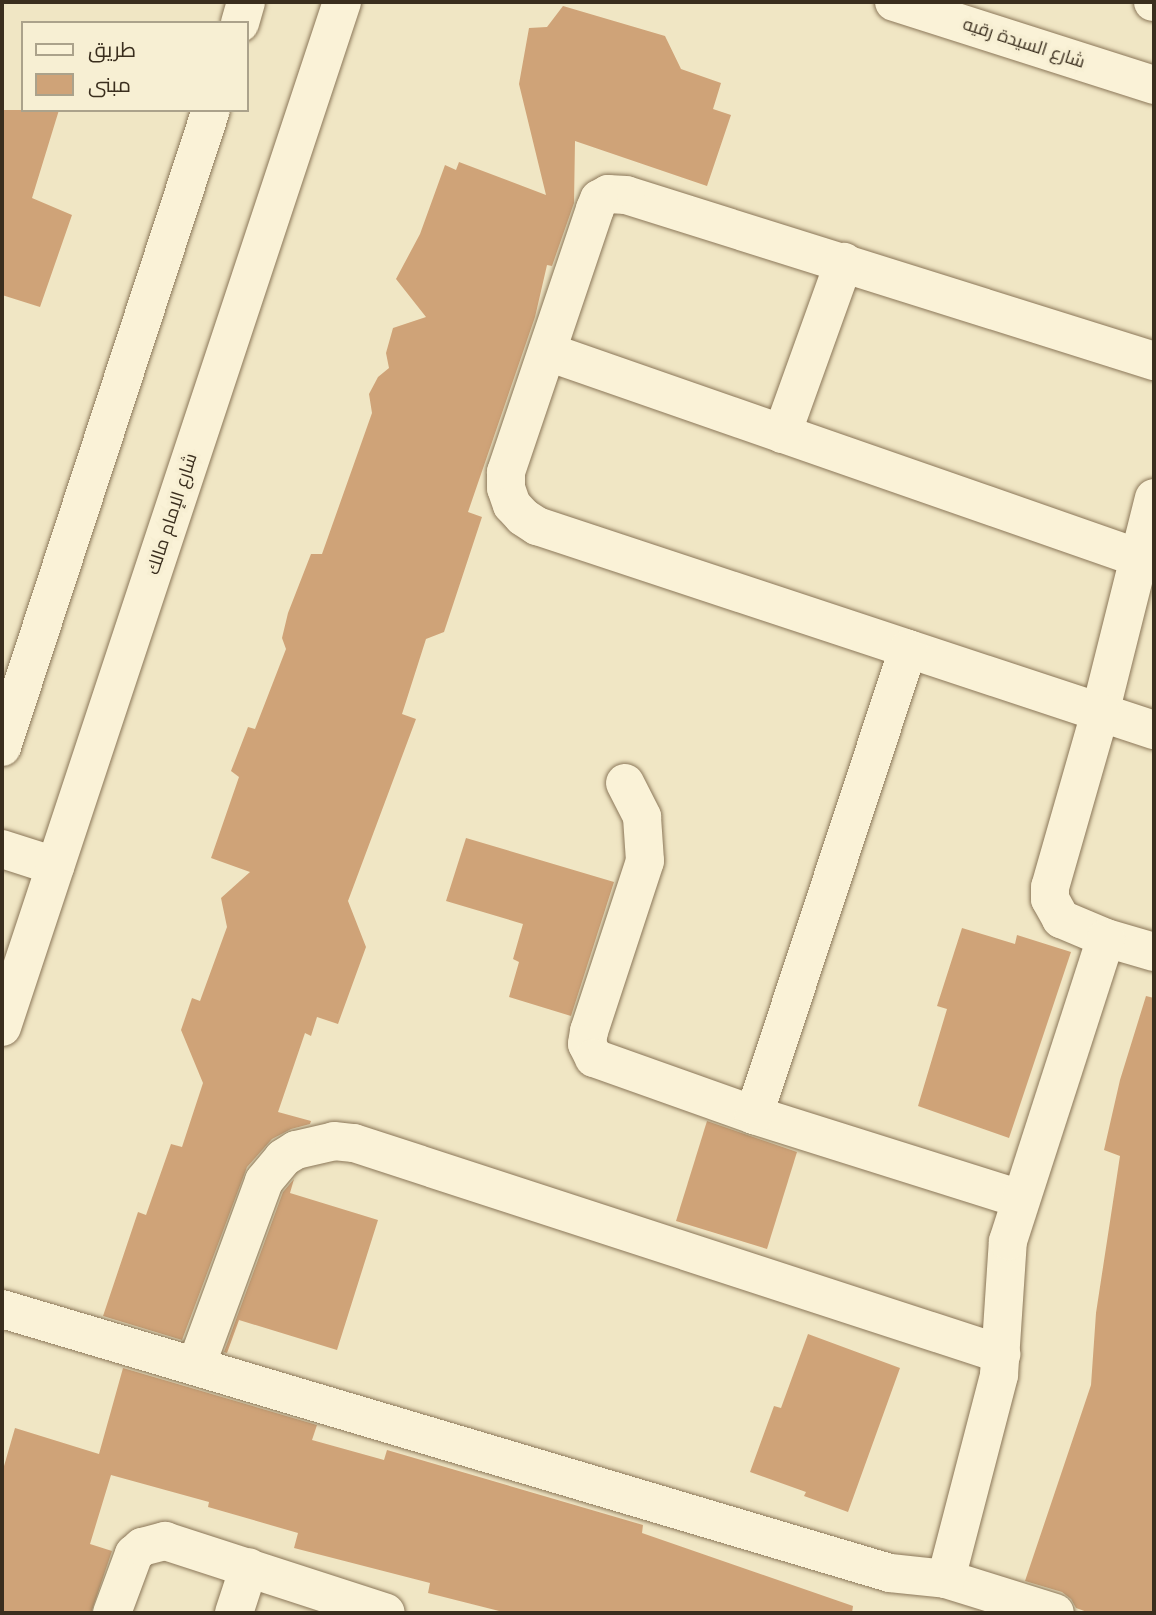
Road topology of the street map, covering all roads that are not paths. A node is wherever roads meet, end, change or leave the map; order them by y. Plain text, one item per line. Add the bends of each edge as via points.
1 (246, 2) edge
2 (342, 2) edge
3 (894, 2) edge
4 (241, 21) edge
5 (1154, 85) edge
6 (210, 112) edge
7 (844, 262) junction
8 (548, 352) junction
9 (1154, 361) edge
10 (782, 433) junction
11 (1154, 498) edge
12 (1139, 558) junction
13 (908, 649) junction
14 (1100, 713) junction
15 (1154, 730) edge
16 (2, 747) edge
17 (625, 783) dead end
18 (2, 849) edge
19 (55, 866) junction
20 (1106, 938) junction
21 (1154, 952) edge
22 (2, 1027) edge
23 (754, 1115) junction
24 (1020, 1199) junction
25 (2, 1309) edge
26 (1000, 1354) junction
27 (196, 1366) junction
28 (249, 1567) junction
29 (957, 1593) edge
30 (112, 1613) edge
31 (234, 1613) edge
32 (386, 1613) edge
33 (1055, 1613) edge

1 - 4 street
2 - 19 street, شارع الإمام مالك
3 - 5 street, شارع السيدة رقيه
6 - 16 street
7 - 8 street via 626,195 608,194 599,199 595,209
7 - 9 street
7 - 10 street
8 - 10 street
8 - 13 street via 506,471 512,505 523,517 537,526
10 - 12 street
11 - 12 street
12 - 14 street
13 - 14 street
13 - 23 street
14 - 15 street
14 - 20 street via 1050,899 1061,919
17 - 23 street via 642,817 645,861 587,1044 594,1058 615,1068
18 - 19 street
19 - 22 street, شارع الإمام مالك
20 - 21 street
20 - 24 street
23 - 24 street
24 - 26 street via 1008,1241
25 - 27 street
26 - 27 street via 354,1143 334,1141 296,1150 264,1181
26 - 29 street
27 - 29 street
28 - 30 street via 165,1541 142,1547 128,1563
28 - 31 street
28 - 32 street
29 - 33 street

